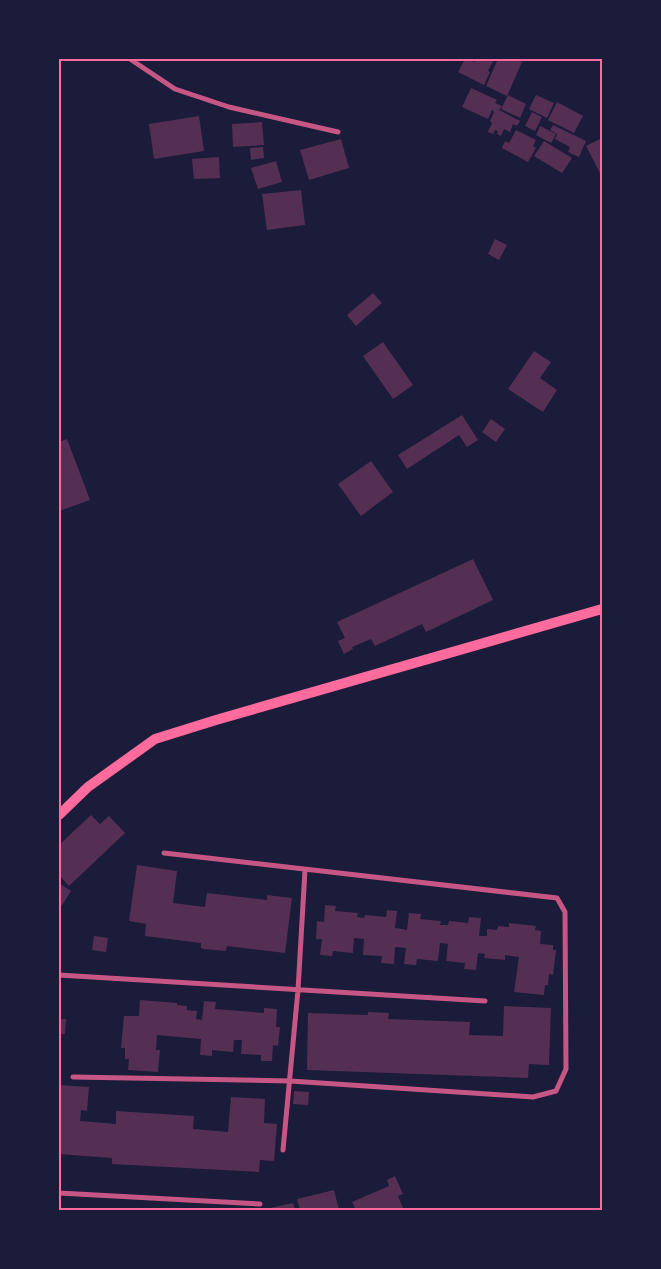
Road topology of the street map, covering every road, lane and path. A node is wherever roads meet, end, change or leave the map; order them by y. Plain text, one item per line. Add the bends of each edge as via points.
1 (130, 59) edge
2 (338, 132) dead end
3 (602, 609) edge
4 (59, 815) edge
5 (164, 854) dead end
6 (304, 870) junction
7 (59, 976) edge
8 (298, 990) junction
9 (485, 1001) dead end
10 (73, 1077) dead end
11 (290, 1081) junction
12 (283, 1150) dead end
13 (59, 1193) edge
14 (260, 1204) dead end

1 - 2 street via 175,89 229,107
3 - 4 main road via 155,740 88,787
5 - 6 street
6 - 8 street
6 - 11 street via 557,898 565,912 566,1070 556,1090 533,1097
7 - 8 street
8 - 9 street
8 - 11 street
10 - 11 street
11 - 12 street
13 - 14 street

